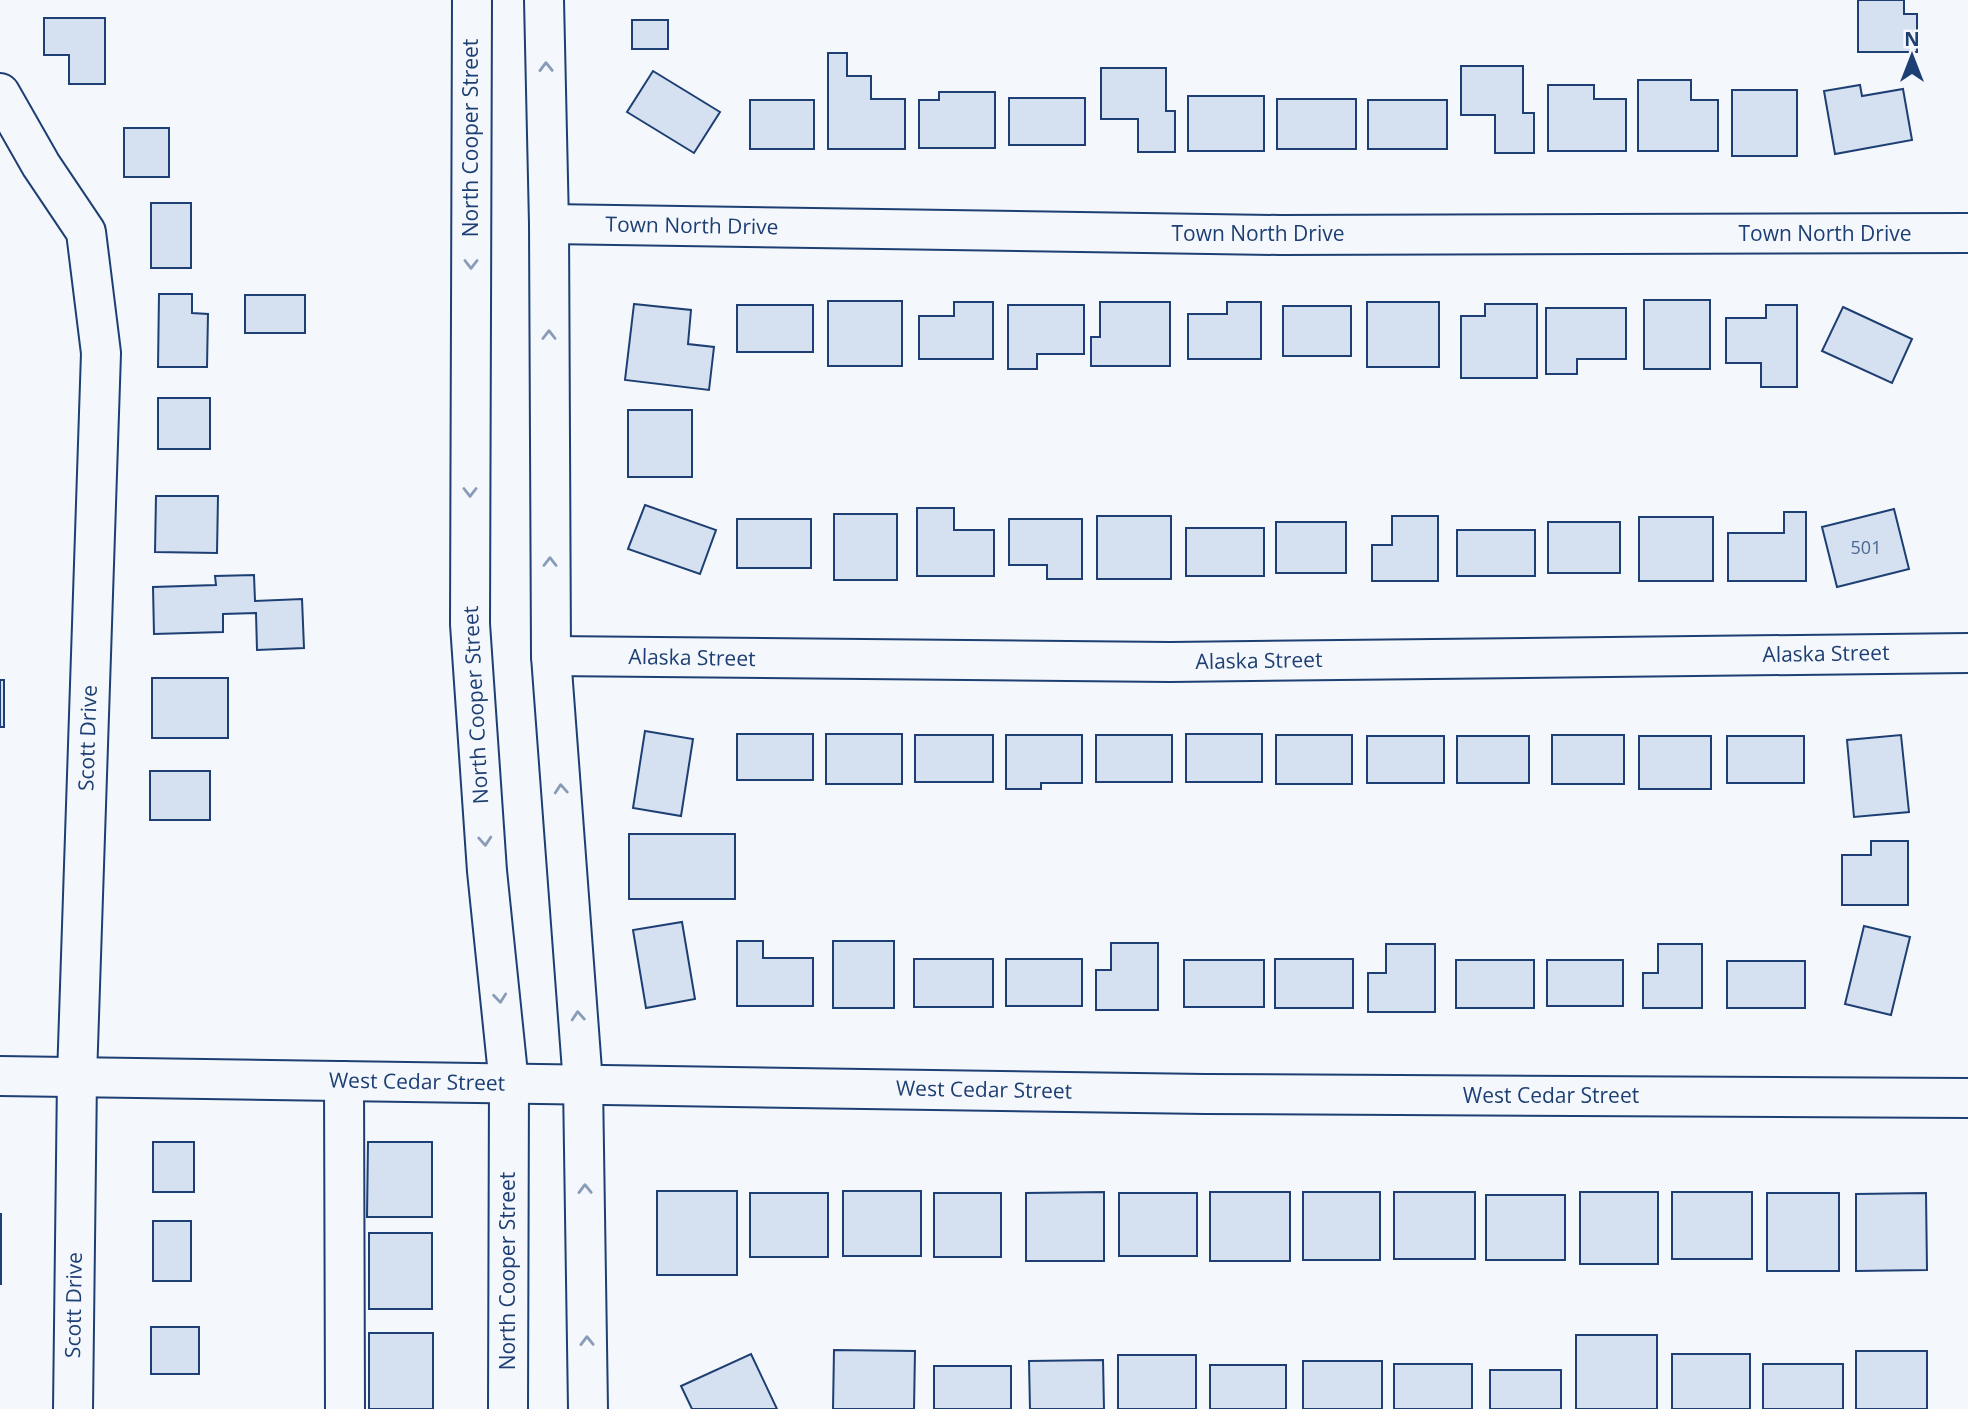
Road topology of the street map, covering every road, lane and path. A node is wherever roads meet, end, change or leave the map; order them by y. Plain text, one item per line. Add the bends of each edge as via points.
1 (472, 0) edge
2 (544, 0) edge
3 (0, 93) edge
4 (549, 224) junction
5 (1968, 233) edge
6 (1968, 653) edge
7 (551, 656) junction
8 (0, 1076) edge
9 (76, 1077) junction
10 (344, 1081) junction
11 (509, 1084) junction
12 (583, 1084) junction
13 (1968, 1098) edge
14 (73, 1409) edge
15 (345, 1409) edge
16 (508, 1409) edge
17 (588, 1409) edge

1 -> 11 street, North Cooper Street via 470,624 487,871
4 -> 2 street
3 - 9 street, Scott Drive via 86,232 101,353
4 - 5 street, Town North Drive via 1280,235
7 -> 4 street
6 - 7 street, Alaska Street via 1170,662
12 -> 7 street
8 - 9 street, West Cedar Street
9 - 10 street, West Cedar Street
9 - 14 street, Scott Drive
10 - 11 street, West Cedar Street
10 - 15 street
11 - 12 street, West Cedar Street
11 - 16 street, North Cooper Street
12 - 13 street, West Cedar Street via 1205,1094
17 -> 12 street

